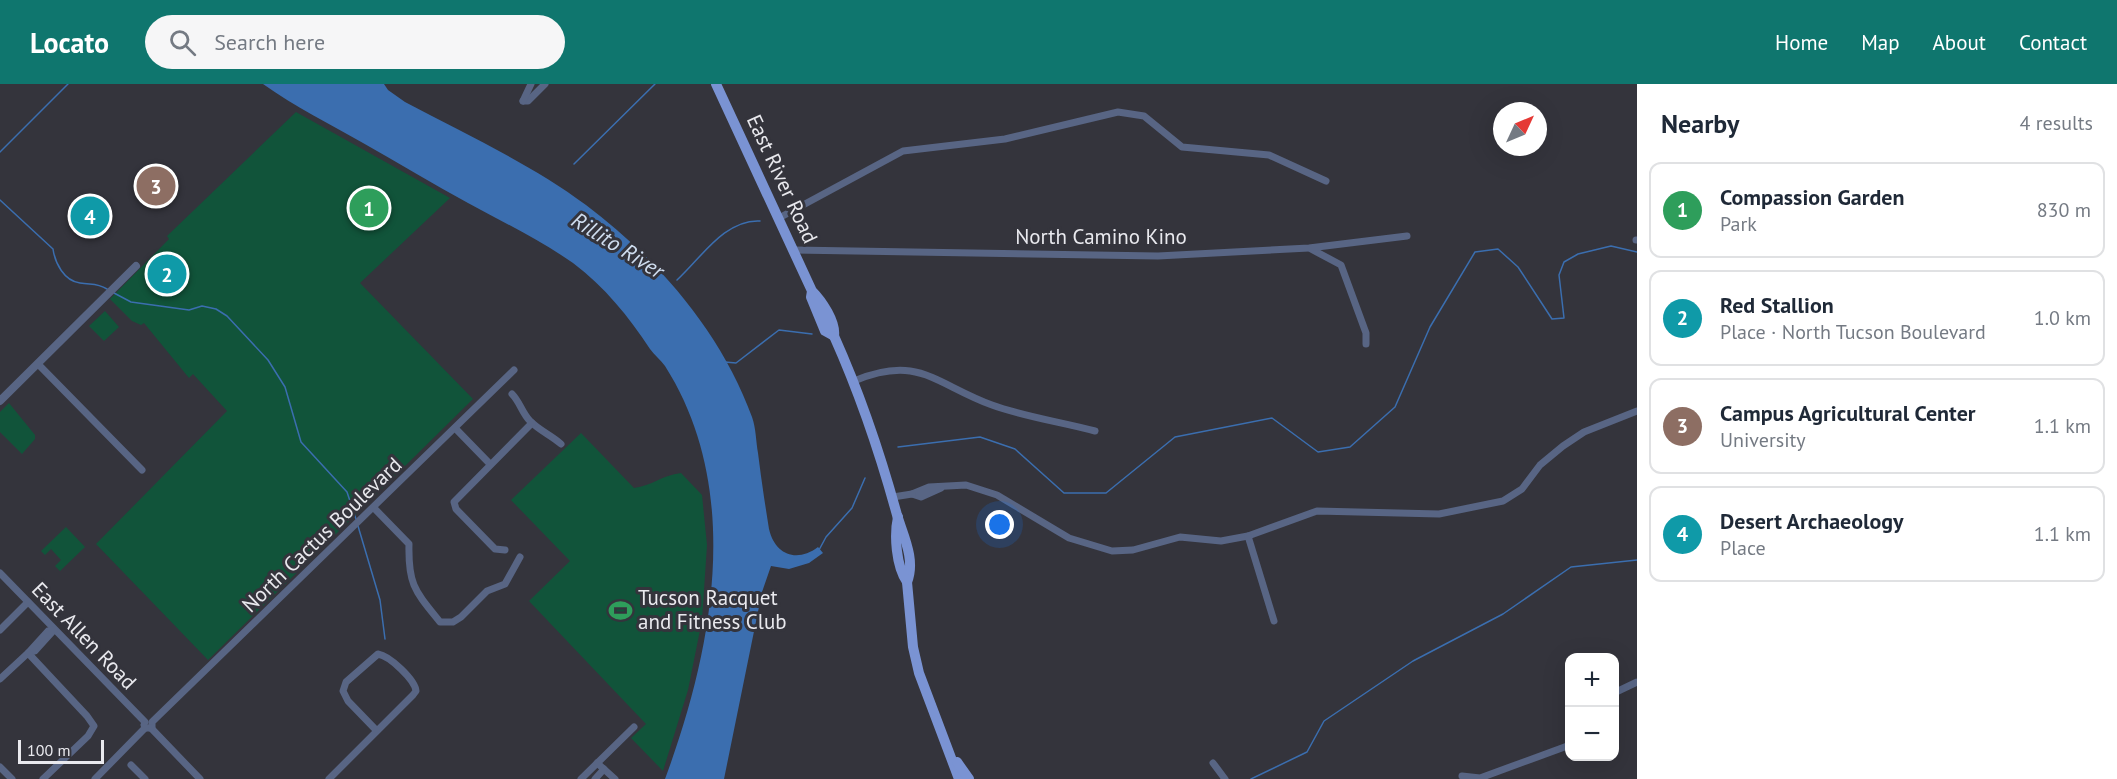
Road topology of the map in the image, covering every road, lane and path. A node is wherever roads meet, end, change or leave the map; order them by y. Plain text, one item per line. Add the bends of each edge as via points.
1 (531, 84) edge
2 (545, 84) edge
3 (716, 84) edge
4 (1326, 181) dead end
5 (779, 218) junction
6 (1407, 236) dead end
7 (1309, 248) junction
8 (794, 250) junction
9 (136, 266) dead end
10 (1366, 344) dead end
11 (38, 364) junction
12 (514, 370) dead end
13 (854, 381) junction
14 (512, 394) dead end
15 (0, 401) edge
16 (1637, 411) edge
17 (532, 423) junction
18 (455, 428) junction
19 (1095, 431) dead end
20 (561, 444) dead end
21 (489, 463) junction
22 (142, 470) dead end
23 (893, 497) junction
24 (374, 508) junction
25 (1248, 536) junction
26 (505, 550) dead end
27 (520, 557) dead end
28 (0, 573) edge
29 (28, 602) junction
30 (1274, 621) dead end
31 (0, 630) edge
32 (54, 630) junction
33 (27, 653) junction
34 (0, 679) edge
35 (1637, 682) edge
36 (1619, 691) edge
37 (148, 725) junction
38 (634, 727) dead end
39 (377, 731) junction
40 (1565, 746) edge
41 (952, 756) junction
42 (597, 763) junction
43 (1213, 764) dead end
44 (131, 765) dead end
45 (0, 767) edge
46 (604, 769) junction
47 (1462, 776) dead end
48 (12, 779) edge
49 (44, 779) edge
50 (95, 779) edge
51 (145, 779) edge
52 (200, 779) edge
53 (329, 779) edge
54 (581, 779) edge
55 (595, 779) edge
56 (615, 779) edge
57 (959, 779) edge
58 (969, 779) edge
59 (1225, 779) edge

1 - 2 street via 523,101
3 - 5 main road, East River Road
4 - 5 street via 1269,155 1182,147 1144,116 1118,112 1005,139 903,151
5 - 8 main road, East River Road
6 - 7 street, North Camino Kino
7 - 8 street, North Camino Kino via 1158,256
7 - 10 street via 1341,265 1366,333
8 - 13 main road, East River Road via 825,331 834,336
9 - 11 street
11 - 15 street
11 - 22 street
12 - 18 street, North Cactus Boulevard
13 - 19 street via 879,371 922,373 993,405
13 - 23 main road, East River Road
14 - 17 street
16 - 25 street via 1570,441 1540,465 1522,489 1503,501 1439,514 1317,511
17 - 20 street
17 - 21 street
18 - 21 street
18 - 24 street, North Cactus Boulevard
21 - 26 street via 454,501 456,509 495,549
23 - 25 street via 921,497 941,488 966,485 997,495 1069,538 1112,550 1133,550 1180,537 1221,541
23 - 41 main road, East River Road via 913,647 919,673
24 - 27 street via 409,543 410,576 415,590 440,622 453,622 487,591 505,584
24 - 37 street, North Cactus Boulevard
25 - 30 street
28 - 29 street, East Allen Road
29 - 31 street
29 - 32 street, East Allen Road
32 - 33 street via 48,631
32 - 37 street, East Allen Road
33 - 34 street
33 - 49 street via 94,726
35 - 36 street
37 - 50 street, North Cactus Boulevard
37 - 52 street, East Allen Road
38 - 42 street
39 - 39 street via 413,695 416,687 387,657 378,654 345,682 342,691
39 - 53 street
40 - 47 street via 1480,778
41 - 57 main road, East River Road
41 - 58 main road, East River Road
42 - 46 street
42 - 54 street
43 - 59 street
44 - 51 street
45 - 48 street
46 - 55 street
46 - 56 street

